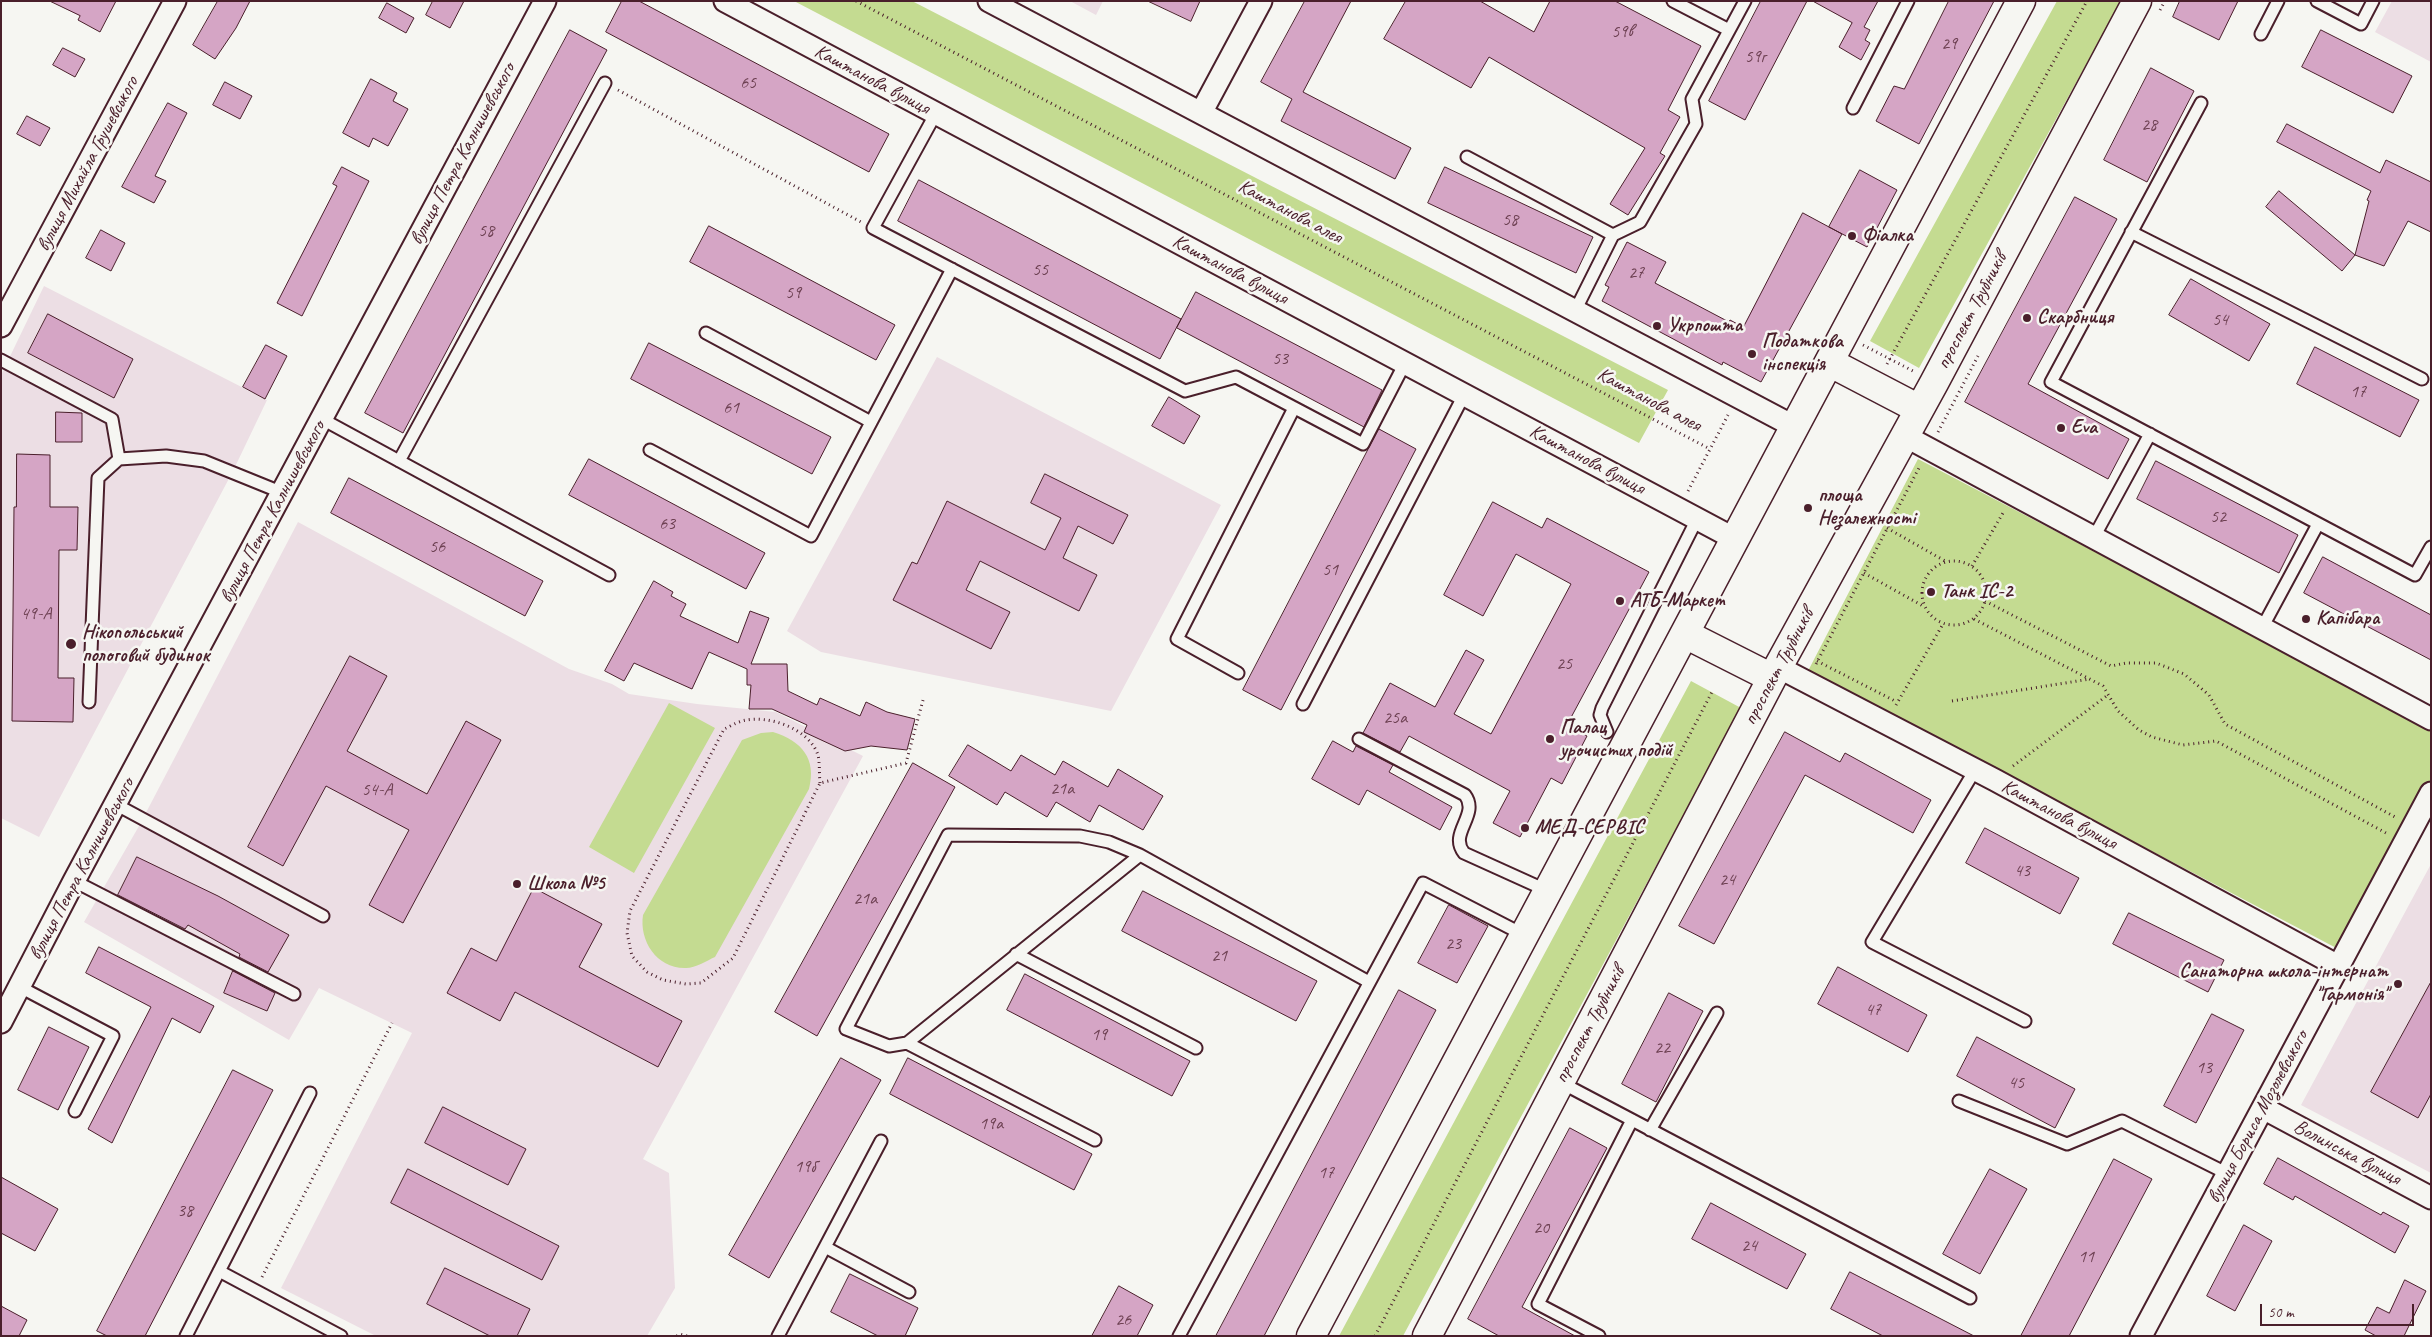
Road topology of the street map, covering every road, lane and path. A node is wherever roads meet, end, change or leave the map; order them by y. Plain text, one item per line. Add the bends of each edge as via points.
1 (175, 1) edge
2 (545, 1) edge
3 (725, 1) edge
4 (856, 1) edge
5 (989, 1) edge
6 (1261, 1) edge
7 (1673, 1) edge
8 (1745, 1) edge
9 (1908, 1) edge
10 (2021, 1) edge
11 (2087, 1) edge
12 (2138, 1) edge
13 (2278, 1) edge
14 (2317, 1) edge
15 (2373, 1) edge
16 (1729, 30) junction
17 (2261, 34) dead end
18 (605, 83) joint
19 (2201, 103) dead end
20 (1853, 108) dead end
21 (936, 114) junction
22 (1201, 114) junction
23 (1467, 157) dead end
24 (872, 228) junction
25 (2132, 232) junction
26 (1613, 235) junction
27 (952, 269) junction
28 (1575, 310) junction
29 (1, 326) edge
30 (706, 333) dead end
31 (1844, 334) junction
32 (1890, 359) junction
33 (1, 360) edge
34 (1829, 362) junction
35 (1405, 363) junction
36 (1888, 364) dead end
37 (2422, 378) dead end
38 (1946, 389) junction
39 (1464, 395) junction
40 (1738, 397) junction
41 (1294, 408) junction
42 (1919, 409) junction
43 (322, 419) junction
44 (871, 422) junction
45 (1794, 427) junction
46 (2150, 434) junction
47 (1905, 436) junction
48 (1710, 449) junction
49 (650, 450) dead end
50 (119, 458) junction
51 (399, 461) junction
52 (2003, 488) junction
53 (283, 493) junction
54 (1679, 509) junction
55 (1698, 519) junction
56 (2318, 524) junction
57 (1888, 528) dead end
58 (2094, 537) junction
59 (1735, 539) junction
60 (2431, 547) edge
61 (1945, 562) junction
62 (1972, 566) junction
63 (1864, 572) dead end
64 (609, 575) dead end
65 (1985, 601) junction
66 (1923, 606) junction
67 (1974, 619) junction
68 (1942, 624) junction
69 (2262, 628) junction
70 (1684, 634) junction
71 (1817, 661) dead end
72 (1775, 672) junction
73 (1238, 673) dead end
74 (2090, 679) junction
75 (1712, 692) dead end
76 (2108, 695) junction
77 (923, 700) dead end
78 (1952, 701) dead end
79 (89, 702) dead end
80 (1897, 702) junction
81 (1303, 704) dead end
82 (2431, 719) edge
83 (1886, 723) junction
84 (1607, 732) dead end
85 (1359, 739) dead end
86 (1975, 770) junction
87 (1995, 780) junction
88 (820, 783) junction
89 (2431, 793) edge
90 (115, 804) junction
91 (2395, 817) dead end
92 (2387, 833) dead end
93 (1140, 855) junction
94 (74, 881) junction
95 (1548, 892) junction
96 (323, 916) dead end
97 (1524, 935) junction
98 (1016, 954) junction
99 (2338, 966) junction
100 (1369, 982) junction
101 (20, 987) junction
102 (294, 994) dead end
103 (1717, 1013) dead end
104 (2024, 1021) dead end
105 (1, 1022) edge
106 (392, 1023) dead end
107 (907, 1043) junction
108 (1196, 1048) dead end
109 (1560, 1082) junction
110 (310, 1093) dead end
111 (1959, 1101) dead end
112 (2263, 1108) junction
113 (75, 1111) dead end
114 (1632, 1120) junction
115 (1650, 1130) junction
116 (1095, 1140) dead end
117 (881, 1141) dead end
118 (2228, 1174) junction
119 (2431, 1198) edge
120 (825, 1247) junction
121 (219, 1272) junction
122 (255, 1290) junction
123 (910, 1292) dead end
124 (1970, 1298) dead end
125 (186, 1336) edge
126 (341, 1336) edge
127 (677, 1336) edge
128 (687, 1336) edge
129 (778, 1336) edge
130 (1180, 1336) edge
131 (1311, 1336) edge
132 (1374, 1336) edge
133 (1428, 1336) edge
134 (1599, 1336) edge
135 (2141, 1336) edge

1 - 29 street, вулиця Михайла Грушевського
2 - 43 street, вулиця Петра Калнишевського
3 - 21 street, Каштанова вулиця
4 - 48 path, Каштанова алея
5 - 22 street
6 - 22 street
7 - 16 lane
8 - 16 lane
9 - 20 lane
10 - 31 main road
11 - 32 path
12 - 38 main road, проспект Трубників
13 - 17 lane
14 - 15 lane via 2361,24
16 - 26 lane via 1692,99 1696,124 1640,222
18 - 24 path
18 - 51 lane
19 - 25 lane
21 - 24 lane
21 - 35 street, Каштанова вулиця
22 - 28 street
23 - 26 lane
24 - 27 lane
25 - 37 lane
25 - 46 lane via 2050,382
26 - 28 lane
27 - 41 lane via 1185,391 1236,377
27 - 44 lane
28 - 40 street
30 - 44 lane
31 - 32 path
31 - 34 main road
32 - 36 path
32 - 38 path
33 - 50 lane via 112,418
34 - 42 main road
34 - 45 main road
35 - 39 street, Каштанова вулиця
35 - 41 lane via 1363,444
38 - 42 main road, проспект Трубників
39 - 54 street, Каштанова вулиця
39 - 81 lane
40 - 45 street
40 - 48 path
41 - 73 lane via 1177,639
42 - 47 main road, проспект Трубників
43 - 51 lane
43 - 53 street, вулиця Петра Калнишевського
44 - 49 lane via 811,536
45 - 59 main road
46 - 56 lane
46 - 58 lane
47 - 52 street
47 - 72 main road, проспект Трубників
48 - 54 path
50 - 53 lane via 166,456 204,461
50 - 79 lane via 98,478
51 - 64 lane
52 - 58 street
52 - 62 path via 2005,510
53 - 90 street, вулиця Петра Калнишевського
54 - 55 street, Каштанова вулиця
55 - 59 street, Каштанова вулиця
55 - 84 lane via 1602,708 1600,715
56 - 60 lane via 2416,575
56 - 69 lane
57 - 61 path
58 - 69 street
59 - 70 main road
61 - 62 path via 1962,561
61 - 66 path via 1930,570 1923,581
62 - 65 path via 1986,585
63 - 66 path
65 - 67 path
65 - 91 path via 2111,666 2126,662 2156,663 2184,674 2209,695 2225,724
66 - 68 path via 1933,619
67 - 68 path via 1965,624
67 - 74 path
68 - 80 path
69 - 82 street
70 - 72 main road
70 - 95 main road
71 - 80 path
72 - 83 street, Каштанова вулиця
72 - 109 main road, проспект Трубників
74 - 76 path via 2104,686
74 - 78 path
75 - 132 path
76 - 87 path
76 - 92 path via 2128,721 2152,737 2183,745 2216,741
77 - 88 path via 906,763
80 - 83 path
83 - 86 street, Каштанова вулиця
85 - 95 lane via 1466,795 1471,809 1459,836 1459,846 1464,853
86 - 87 street, Каштанова вулиця
86 - 104 lane via 1872,942
87 - 99 street, Каштанова вулиця
88 - 88 path via 733,958 701,983 663,980 647,972 632,956 627,933 630,911 724,729 743,721 770,721 792,728 807,739 818,755
89 - 99 street, вулиця Бориса Мозолевського
90 - 94 street, вулиця Петра Калнишевського
90 - 96 lane
93 - 98 lane
93 - 100 lane
93 - 107 lane via 1109,842 1080,836 948,835 846,1029 889,1046
94 - 101 street, вулиця Петра Калнишевського
94 - 102 lane
95 - 97 main road
97 - 100 lane via 1423,883
97 - 131 main road
98 - 107 lane
98 - 108 lane
99 - 112 street, вулиця Бориса Мозолевського
100 - 130 lane
101 - 105 street, вулиця Петра Калнишевського
101 - 113 lane via 112,1036
103 - 115 lane
106 - 122 path
107 - 116 lane
109 - 114 lane
109 - 133 main road, проспект Трубників
110 - 121 lane
111 - 118 lane via 2066,1144 2122,1121
112 - 118 street, вулиця Бориса Мозолевського
112 - 119 street, Волинська вулиця
114 - 115 lane
114 - 134 lane via 1538,1304
115 - 124 lane
117 - 120 lane
118 - 135 street, вулиця Бориса Мозолевського
120 - 123 lane
120 - 129 lane
121 - 122 lane
121 - 125 lane
122 - 126 lane
127 - 128 path

